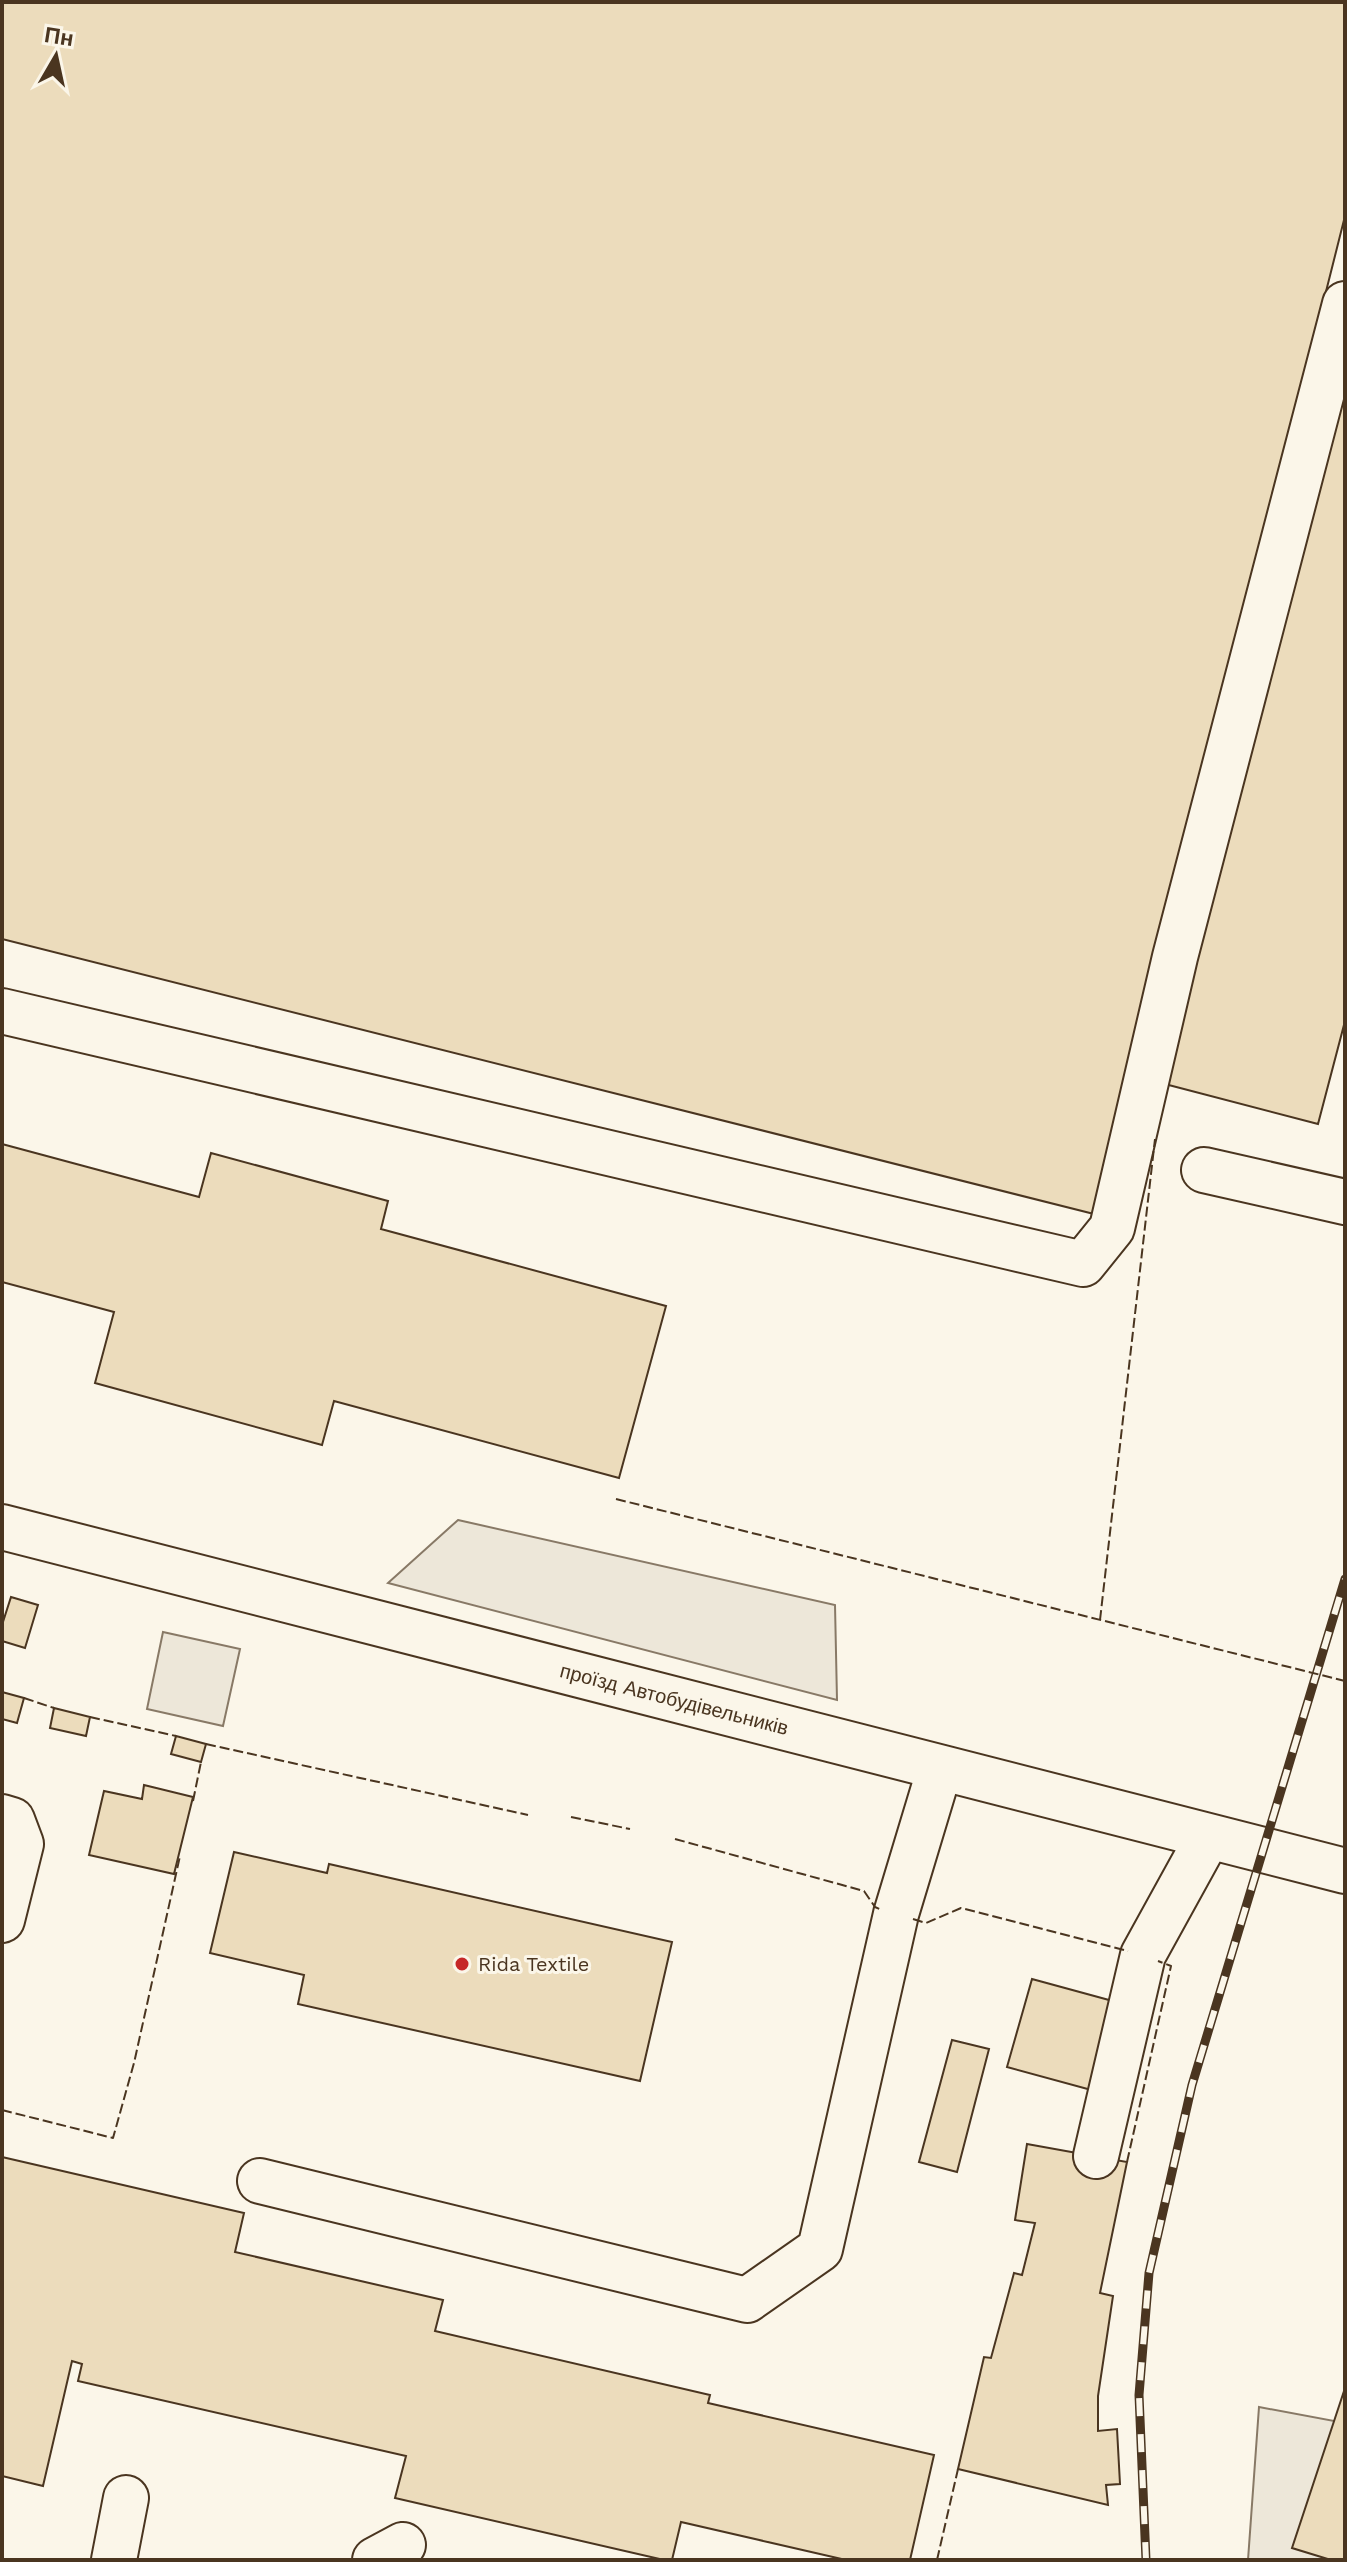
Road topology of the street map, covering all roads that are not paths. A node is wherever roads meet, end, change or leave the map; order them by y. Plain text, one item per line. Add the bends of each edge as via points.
1 (1345, 304) edge
2 (2, 1011) edge
3 (1204, 1170) dead end
4 (1345, 1202) edge
5 (2, 1527) edge
6 (940, 1768) junction
7 (2, 1817) edge
8 (1208, 1837) junction
9 (1345, 1871) edge
10 (2, 1920) edge
11 (1096, 2156) dead end
12 (260, 2181) dead end
13 (126, 2498) dead end
14 (114, 2560) edge

1 - 2 street via 1175,957 1112,1228 1083,1264
3 - 4 street
5 - 6 street, проїзд Автобудівельників
6 - 8 street, проїзд Автобудівельників
6 - 12 street via 896,1914 820,2249 747,2300
7 - 10 street via 12,1820 21,1844
8 - 9 street, проїзд Автобудівельників
8 - 11 street via 1143,1955
13 - 14 street

